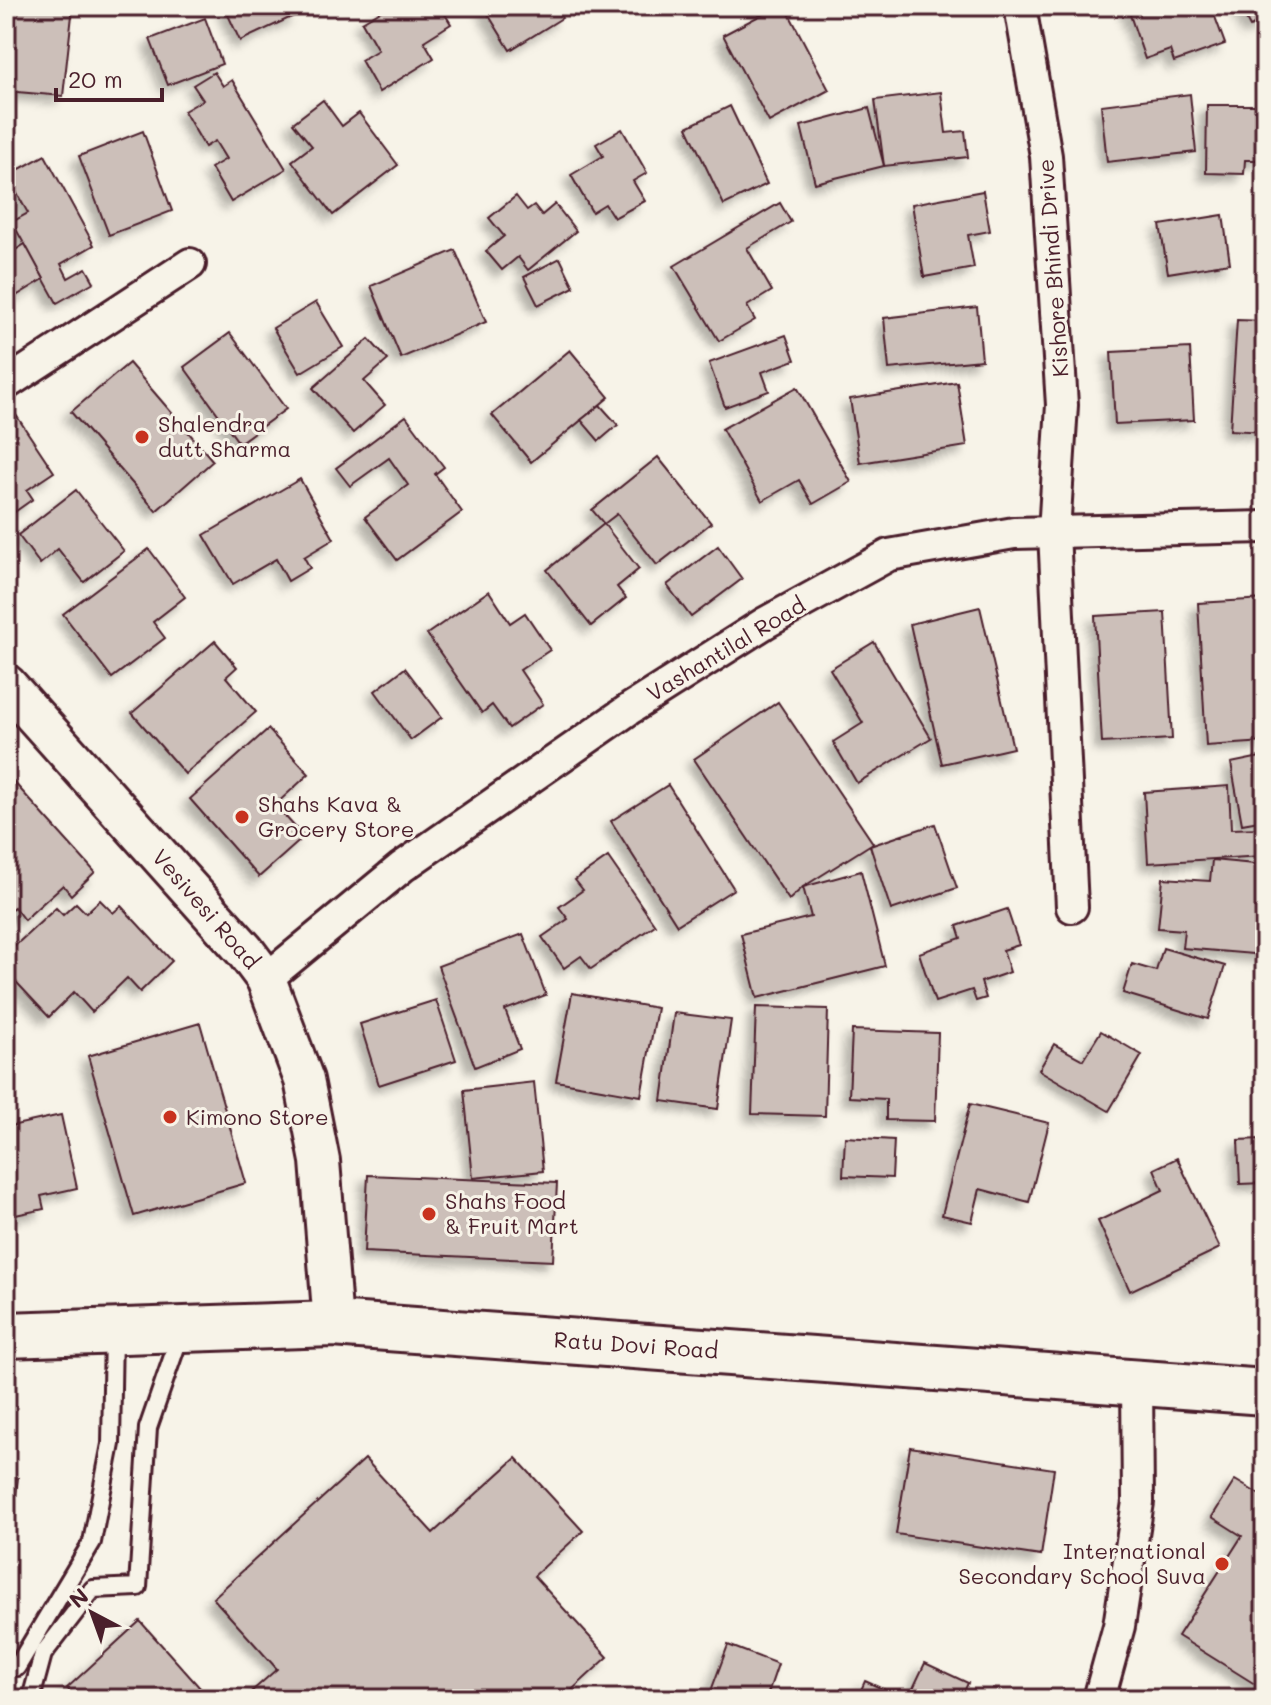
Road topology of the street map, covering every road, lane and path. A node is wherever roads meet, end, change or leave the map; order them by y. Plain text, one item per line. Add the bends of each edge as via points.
1 (1020, 6) edge
2 (190, 264) dead end
3 (6, 384) edge
4 (1265, 527) edge
5 (1054, 532) junction
6 (6, 684) edge
7 (1072, 907) dead end
8 (266, 979) junction
9 (333, 1324) junction
10 (182, 1329) junction
11 (113, 1331) junction
12 (6, 1335) edge
13 (1137, 1381) junction
14 (1265, 1392) edge
15 (6, 1665) edge
16 (36, 1699) edge
17 (1099, 1699) edge

1 - 5 street, Kishore Bhindi Drive via 1047,172 1062,405
2 - 3 street
4 - 5 street, Vashantilal Road
5 - 7 street, Kishore Bhindi Drive
5 - 8 street, Vashantilal Road via 1014,533 889,555 765,623 631,708 402,867
6 - 8 street, Vesivesi Road
8 - 9 street, Vesivesi Road via 304,1080 320,1161
9 - 10 main road, Ratu Dovi Road
9 - 13 main road, Ratu Dovi Road
10 - 11 main road, Ratu Dovi Road
10 - 16 lane via 148,1428 138,1587 93,1589 43,1654 32,1695
11 - 12 main road, Ratu Dovi Road
11 - 15 lane via 111,1444 92,1542 17,1667
13 - 14 main road, Ratu Dovi Road
13 - 17 street via 1138,1502 1119,1626

